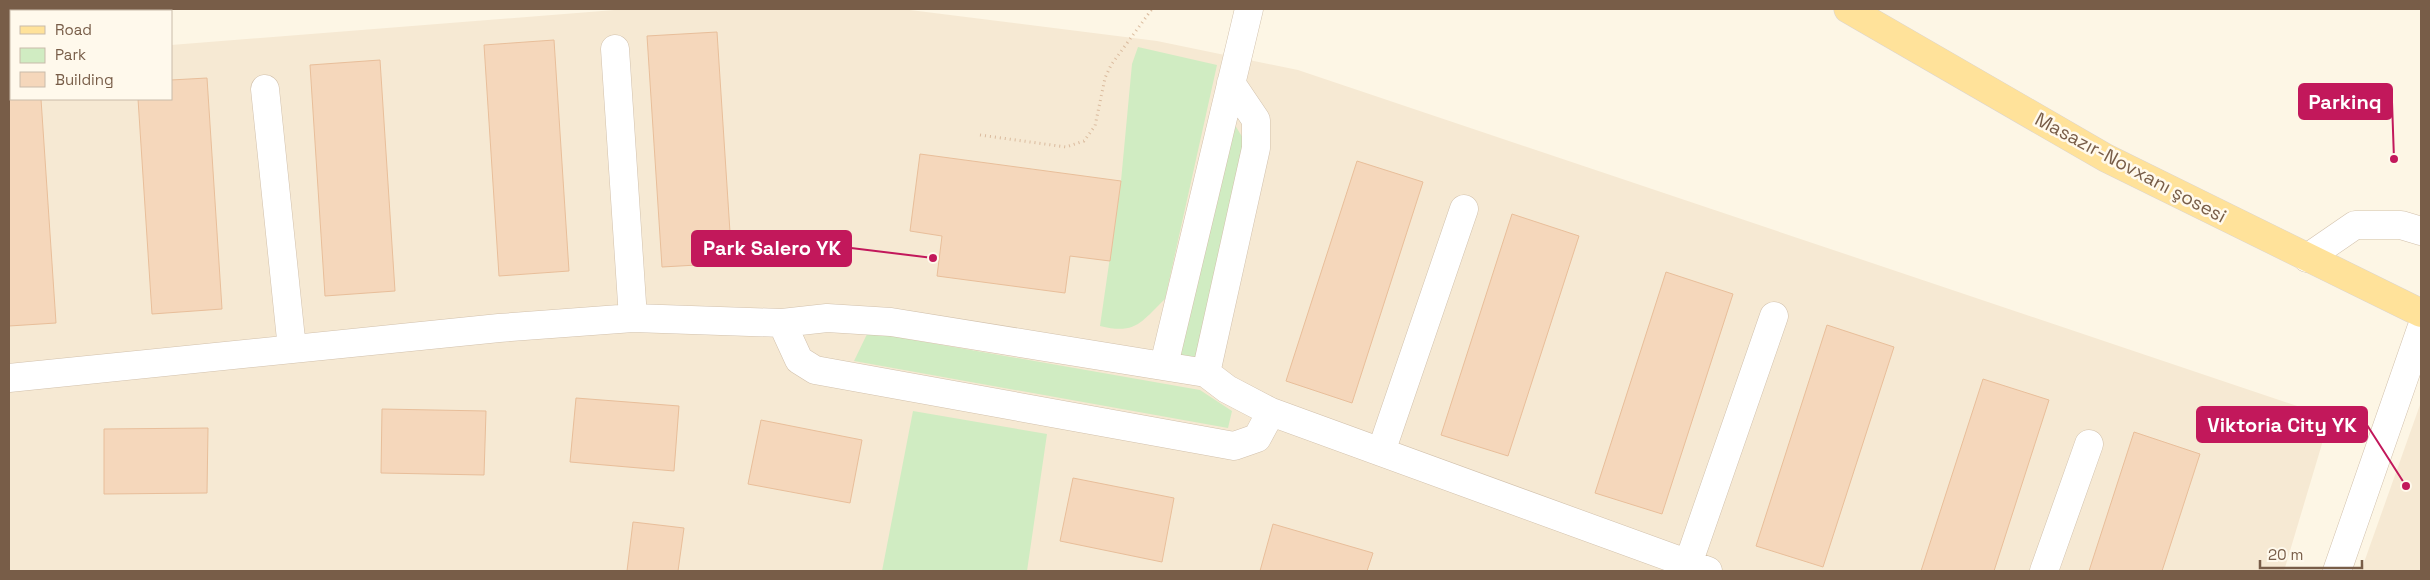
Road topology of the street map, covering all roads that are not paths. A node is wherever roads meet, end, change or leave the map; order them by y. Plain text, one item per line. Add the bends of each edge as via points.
1 (1249, 9) edge
2 (1848, 9) edge
3 (615, 49) dead end
4 (1231, 83) junction
5 (266, 89) dead end
6 (1464, 209) dead end
7 (2421, 231) edge
8 (2307, 258) junction
9 (2421, 313) edge
10 (1774, 316) dead end
11 (633, 318) junction
12 (782, 323) junction
13 (2421, 329) edge
14 (292, 350) junction
15 (1164, 365) junction
16 (1206, 374) junction
17 (9, 378) edge
18 (1271, 412) junction
19 (2090, 444) dead end
20 (1381, 452) junction
21 (1698, 568) edge
22 (2044, 571) edge
23 (2337, 571) edge

1 - 4 lane
2 - 8 main road, Masazır-Novxanı şosesi via 2106,158
3 - 11 lane
4 - 15 lane
4 - 16 lane via 1256,120 1256,148
5 - 14 lane
6 - 20 lane
7 - 8 lane via 2401,225 2355,225
8 - 9 main road, Masazır-Novxanı şosesi
10 - 21 lane
11 - 12 lane
11 - 14 lane via 499,328
12 - 15 lane via 827,318 891,322
12 - 18 lane via 799,360 815,370 1234,446 1256,438
13 - 23 lane
14 - 17 lane
15 - 16 lane
16 - 18 lane
18 - 20 lane
19 - 22 lane
20 - 21 lane

